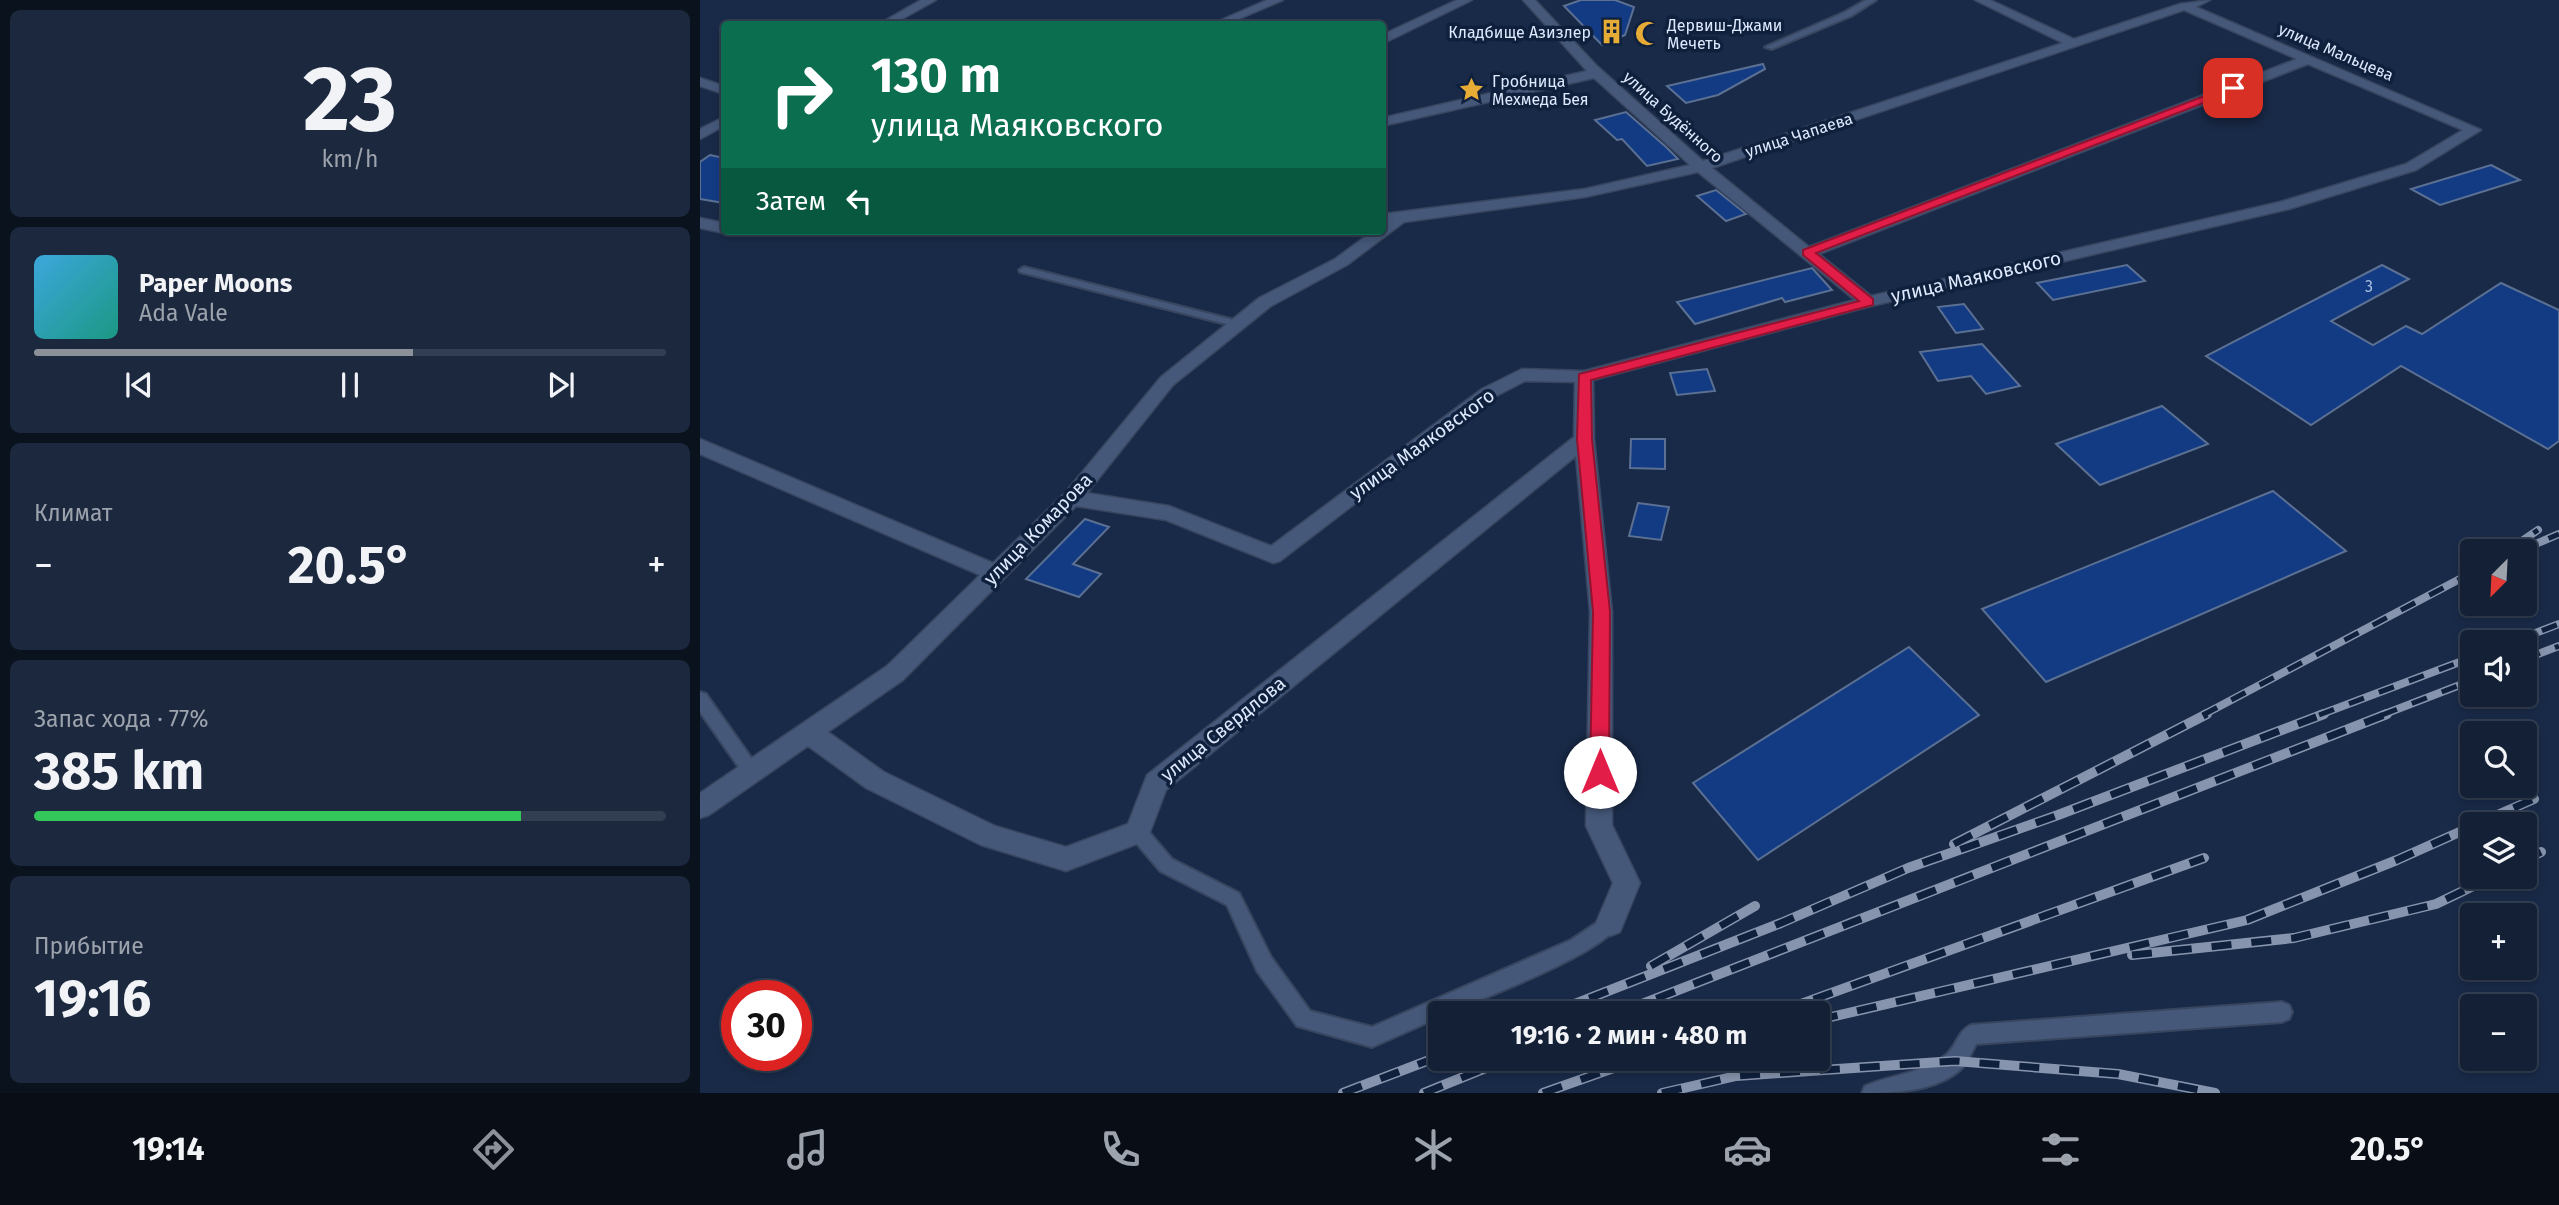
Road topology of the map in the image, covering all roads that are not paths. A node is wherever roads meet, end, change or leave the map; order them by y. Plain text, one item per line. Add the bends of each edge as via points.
1 (930, 0) edge
2 (1277, 0) edge
3 (1466, 0) edge
4 (1529, 0) edge
5 (1872, 0) edge
6 (1980, 0) edge
7 (2195, 2) edge
8 (891, 21) edge
9 (1225, 21) edge
10 (1386, 38) edge
11 (2075, 44) junction
12 (1769, 47) dead end
13 (2308, 59) junction
14 (1597, 73) junction
15 (700, 82) edge
16 (721, 89) edge
17 (1386, 121) edge
18 (721, 123) edge
19 (2474, 131) joint
20 (700, 135) edge
21 (1701, 167) junction
22 (1391, 217) edge
23 (700, 223) edge
24 (721, 227) edge
25 (1371, 235) edge
26 (1807, 253) junction
27 (1024, 270) dead end
28 (1868, 302) junction
29 (1238, 324) junction
30 (1584, 377) junction
31 (1584, 439) junction
32 (700, 446) edge
33 (1072, 498) junction
34 (996, 573) junction
35 (700, 699) edge
36 (808, 732) junction
37 (751, 771) junction
38 (700, 807) edge
39 (1138, 832) junction
40 (1610, 923) joint
41 (2282, 1012) dead end
42 (1872, 1093) edge

1 - 8 street
2 - 9 street
3 - 10 street
4 - 14 street, улица Будённого
5 - 12 lane
6 - 11 street
7 - 11 street, улица Чапаева
7 - 13 street, улица Мальцева
11 - 21 street, улица Чапаева
13 - 19 street, улица Мальцева
13 - 26 street
14 - 17 street
14 - 21 street, улица Будённого
15 - 16 street
18 - 20 street
19 - 28 street, улица Маяковского via 2411,167 2284,206
21 - 22 street, улица Чапаева via 1585,193
21 - 26 street, улица Будённого
23 - 24 street
25 - 29 street, улица Комарова via 1341,262 1265,302
26 - 28 street, улица Будённого
27 - 29 lane
28 - 30 street, улица Маяковского
29 - 33 street, улица Комарова via 1167,381
30 - 31 street
30 - 33 street, улица Маяковского via 1522,375 1488,393 1273,555 1169,513
31 - 39 street, улица Свердлова via 1156,783
31 - 40 street via 1601,612 1599,826 1627,883
32 - 34 street
33 - 34 street, улица Комарова
34 - 36 street, улица Комарова via 895,673
35 - 37 lane
36 - 37 street, улица Комарова
36 - 39 street via 875,780 990,837 1066,859
37 - 38 street, улица Комарова
39 - 40 lane via 1166,865 1233,899 1264,964 1304,1018 1372,1037 1578,946
41 - 42 lane via 1971,1035 1955,1061 1933,1074

